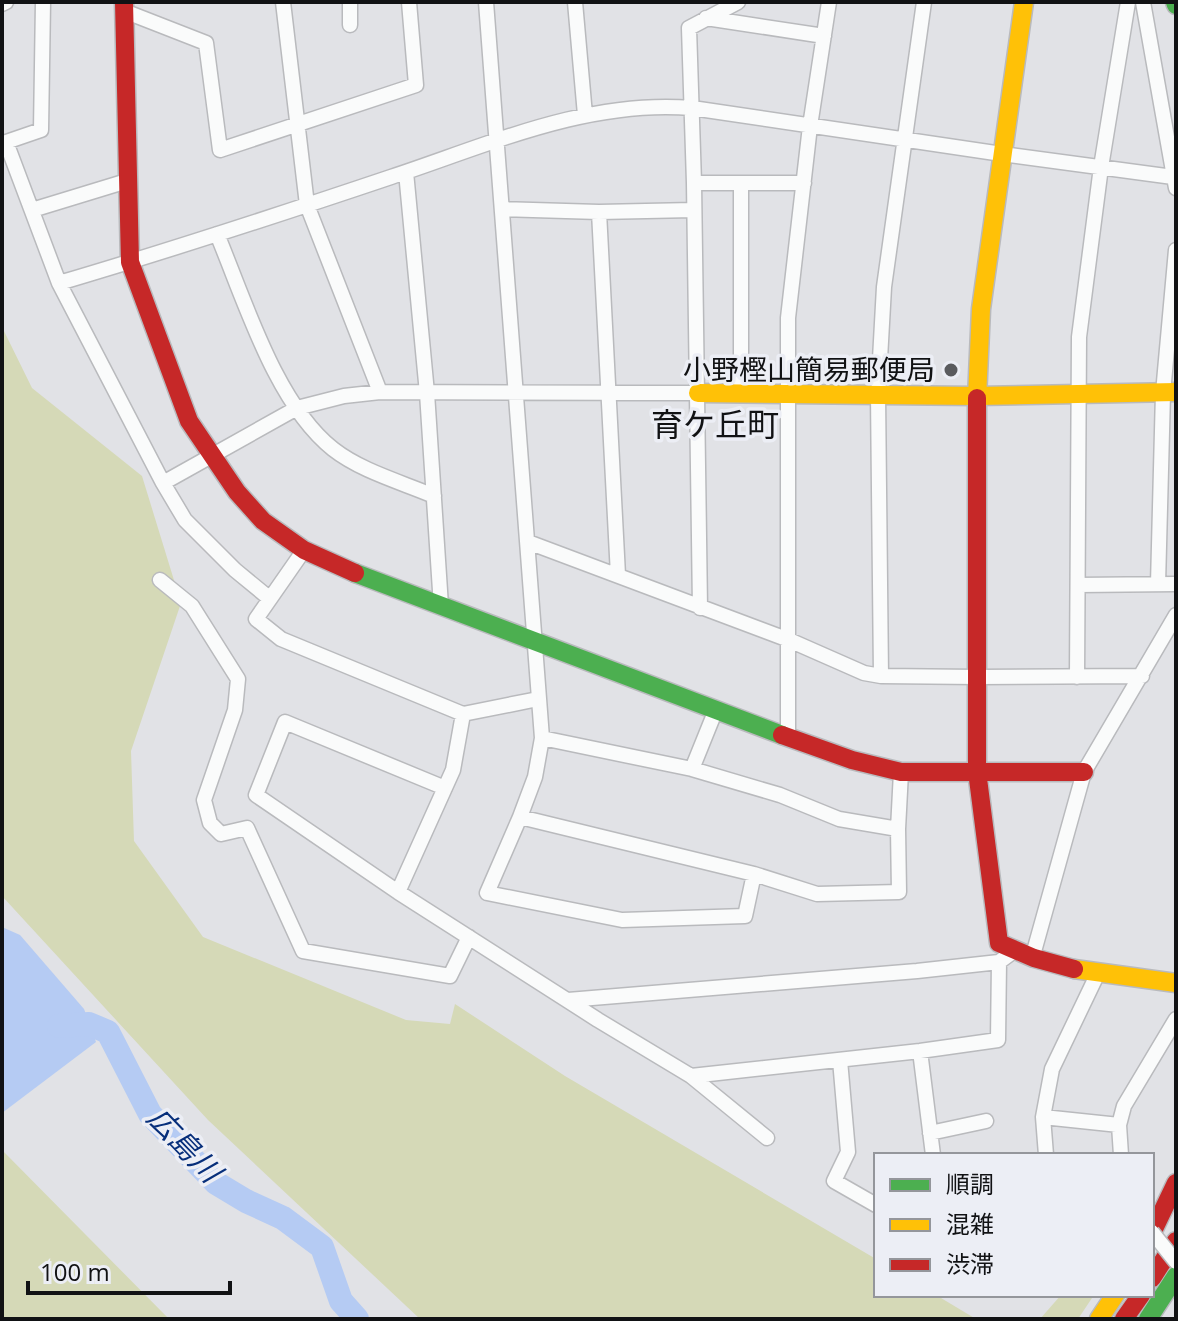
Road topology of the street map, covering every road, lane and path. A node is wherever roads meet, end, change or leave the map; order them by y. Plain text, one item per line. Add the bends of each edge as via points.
1 (43, 2) edge
2 (283, 2) edge
3 (350, 2) edge
4 (409, 2) edge
5 (486, 2) edge
6 (575, 2) edge
7 (738, 2) edge
8 (829, 2) edge
9 (924, 2) edge
10 (1024, 2) edge
11 (1128, 2) edge
12 (1143, 2) edge
13 (124, 7) edge
14 (705, 17) junction
15 (350, 25) dead end
16 (824, 36) junction
17 (692, 108) junction
18 (585, 115) junction
19 (296, 124) junction
20 (810, 126) junction
21 (4, 137) edge
22 (906, 138) junction
23 (496, 142) junction
24 (1002, 154) junction
25 (1101, 167) junction
26 (406, 172) junction
27 (127, 181) junction
28 (1174, 182) edge
29 (694, 183) junction
30 (804, 183) junction
31 (741, 185) junction
32 (307, 205) junction
33 (502, 209) junction
34 (32, 210) junction
35 (693, 210) junction
36 (599, 212) junction
37 (217, 234) junction
38 (1176, 250) edge
39 (130, 262) junction
40 (59, 283) junction
41 (380, 392) junction
42 (1170, 392) edge
43 (427, 393) junction
44 (516, 393) junction
45 (608, 393) junction
46 (698, 393) junction
47 (741, 393) junction
48 (788, 394) junction
49 (1080, 394) junction
50 (878, 395) junction
51 (977, 396) junction
52 (297, 408) junction
53 (211, 455) junction
54 (163, 483) junction
55 (434, 496) junction
56 (528, 542) junction
57 (304, 550) junction
58 (618, 575) junction
59 (160, 580) dead end
60 (1158, 584) junction
61 (1176, 584) edge
62 (1078, 585) junction
63 (269, 598) junction
64 (441, 606) junction
65 (700, 608) junction
66 (1176, 615) edge
67 (789, 640) junction
68 (534, 641) junction
69 (881, 676) junction
70 (1142, 676) junction
71 (978, 677) junction
72 (1077, 677) junction
73 (538, 699) junction
74 (715, 712) junction
75 (463, 714) junction
76 (542, 738) junction
77 (788, 738) junction
78 (692, 769) junction
79 (977, 771) junction
80 (901, 772) junction
81 (1084, 772) junction
82 (445, 788) junction
83 (520, 817) junction
84 (898, 829) junction
85 (754, 874) junction
86 (398, 892) junction
87 (469, 937) junction
88 (1033, 955) junction
89 (1006, 957) junction
90 (1098, 973) junction
91 (1176, 983) edge
92 (568, 1000) junction
93 (1176, 1019) edge
94 (920, 1051) junction
95 (840, 1060) junction
96 (691, 1076) junction
97 (1043, 1117) junction
98 (986, 1121) dead end
99 (1119, 1125) junction
100 (930, 1133) junction
101 (767, 1138) dead end
102 (933, 1153) edge
103 (1046, 1153) edge
104 (1121, 1153) edge
105 (1176, 1183) edge
106 (874, 1204) edge
107 (1154, 1229) edge
108 (1154, 1235) edge
109 (1176, 1241) edge
110 (1176, 1262) edge
111 (1154, 1275) edge
112 (1176, 1277) edge
113 (1114, 1297) edge
114 (1140, 1297) edge
115 (1099, 1319) edge
116 (1124, 1319) edge
117 (1148, 1319) edge

1 - 21 street via 41,130
2 - 19 street
3 - 15 street
4 - 19 street via 416,85
5 - 23 street
6 - 18 street
7 - 14 street
8 - 16 street
9 - 22 street
10 - 24 main road
11 - 25 street
12 - 28 street
13 - 19 street via 206,43 220,150
13 - 27 main road
14 - 16 street
14 - 17 street via 689,28
16 - 20 street
17 - 18 street
17 - 20 street
17 - 29 street
18 - 23 street
19 - 32 street
20 - 22 street
20 - 30 street
21 - 34 street
22 - 24 street
22 - 50 street via 884,287
23 - 26 street
23 - 33 street
24 - 25 street
24 - 51 main road via 981,309
25 - 28 street
25 - 49 street via 1079,337
26 - 32 street
26 - 43 street
27 - 34 street
27 - 39 main road
29 - 31 street
29 - 35 street
30 - 31 street
30 - 48 street via 788,318
31 - 47 street
32 - 37 street
32 - 41 street
33 - 36 street
33 - 44 street
34 - 40 street
35 - 36 street
35 - 46 street
36 - 45 street
37 - 39 street
37 - 52 street via 278,381
38 - 42 street
39 - 40 street
39 - 53 main road via 189,421
40 - 54 street
41 - 43 street
41 - 52 street
42 - 49 main road
42 - 60 street
43 - 44 street
43 - 55 street
44 - 45 street
44 - 56 street
45 - 46 street
45 - 58 street
46 - 47 main road
46 - 65 street
47 - 48 main road
48 - 50 main road
48 - 67 street
49 - 51 main road
49 - 62 street
50 - 51 main road
50 - 69 street
51 - 71 main road
52 - 53 street
52 - 55 street via 332,448 351,461
53 - 54 street
53 - 57 main road via 263,521
54 - 63 street via 185,520
55 - 64 street
56 - 58 street
56 - 68 street
57 - 63 street
57 - 64 main road
58 - 65 street
59 - 87 street via 192,606 238,679 235,710 204,800 210,823 221,834 247,828 303,951 450,976
60 - 61 street
60 - 62 street
62 - 72 street
63 - 75 street via 256,619 281,639
64 - 68 main road
65 - 67 street
66 - 70 street
67 - 69 street
67 - 77 street
68 - 73 street
68 - 74 main road
69 - 71 street
70 - 72 street
70 - 81 street
71 - 72 street
71 - 79 main road
73 - 75 street
73 - 76 street
74 - 77 main road
74 - 78 street
75 - 82 street
76 - 78 street
76 - 83 street
77 - 80 main road
78 - 84 street via 839,819
79 - 80 main road
79 - 81 main road
79 - 89 main road via 999,943
80 - 84 street
81 - 88 street
82 - 86 street
82 - 86 street via 285,722 256,795
83 - 85 street
83 - 85 street via 487,893 622,920 745,916
84 - 85 street via 899,892 817,894
86 - 87 street
87 - 92 street
88 - 89 main road
88 - 90 main road
89 - 92 street
89 - 94 street via 998,1040
90 - 91 main road
90 - 97 street via 1052,1069
92 - 96 street
93 - 99 street via 1124,1106
94 - 95 street
94 - 100 street
95 - 96 street
95 - 106 street via 848,1152 834,1181
96 - 101 street
97 - 99 street
97 - 103 street
98 - 100 street
99 - 104 street
100 - 102 street
105 - 107 main road
108 - 110 street, bridge
109 - 111 main road
112 - 117 main road
113 - 115 main road
114 - 116 main road

